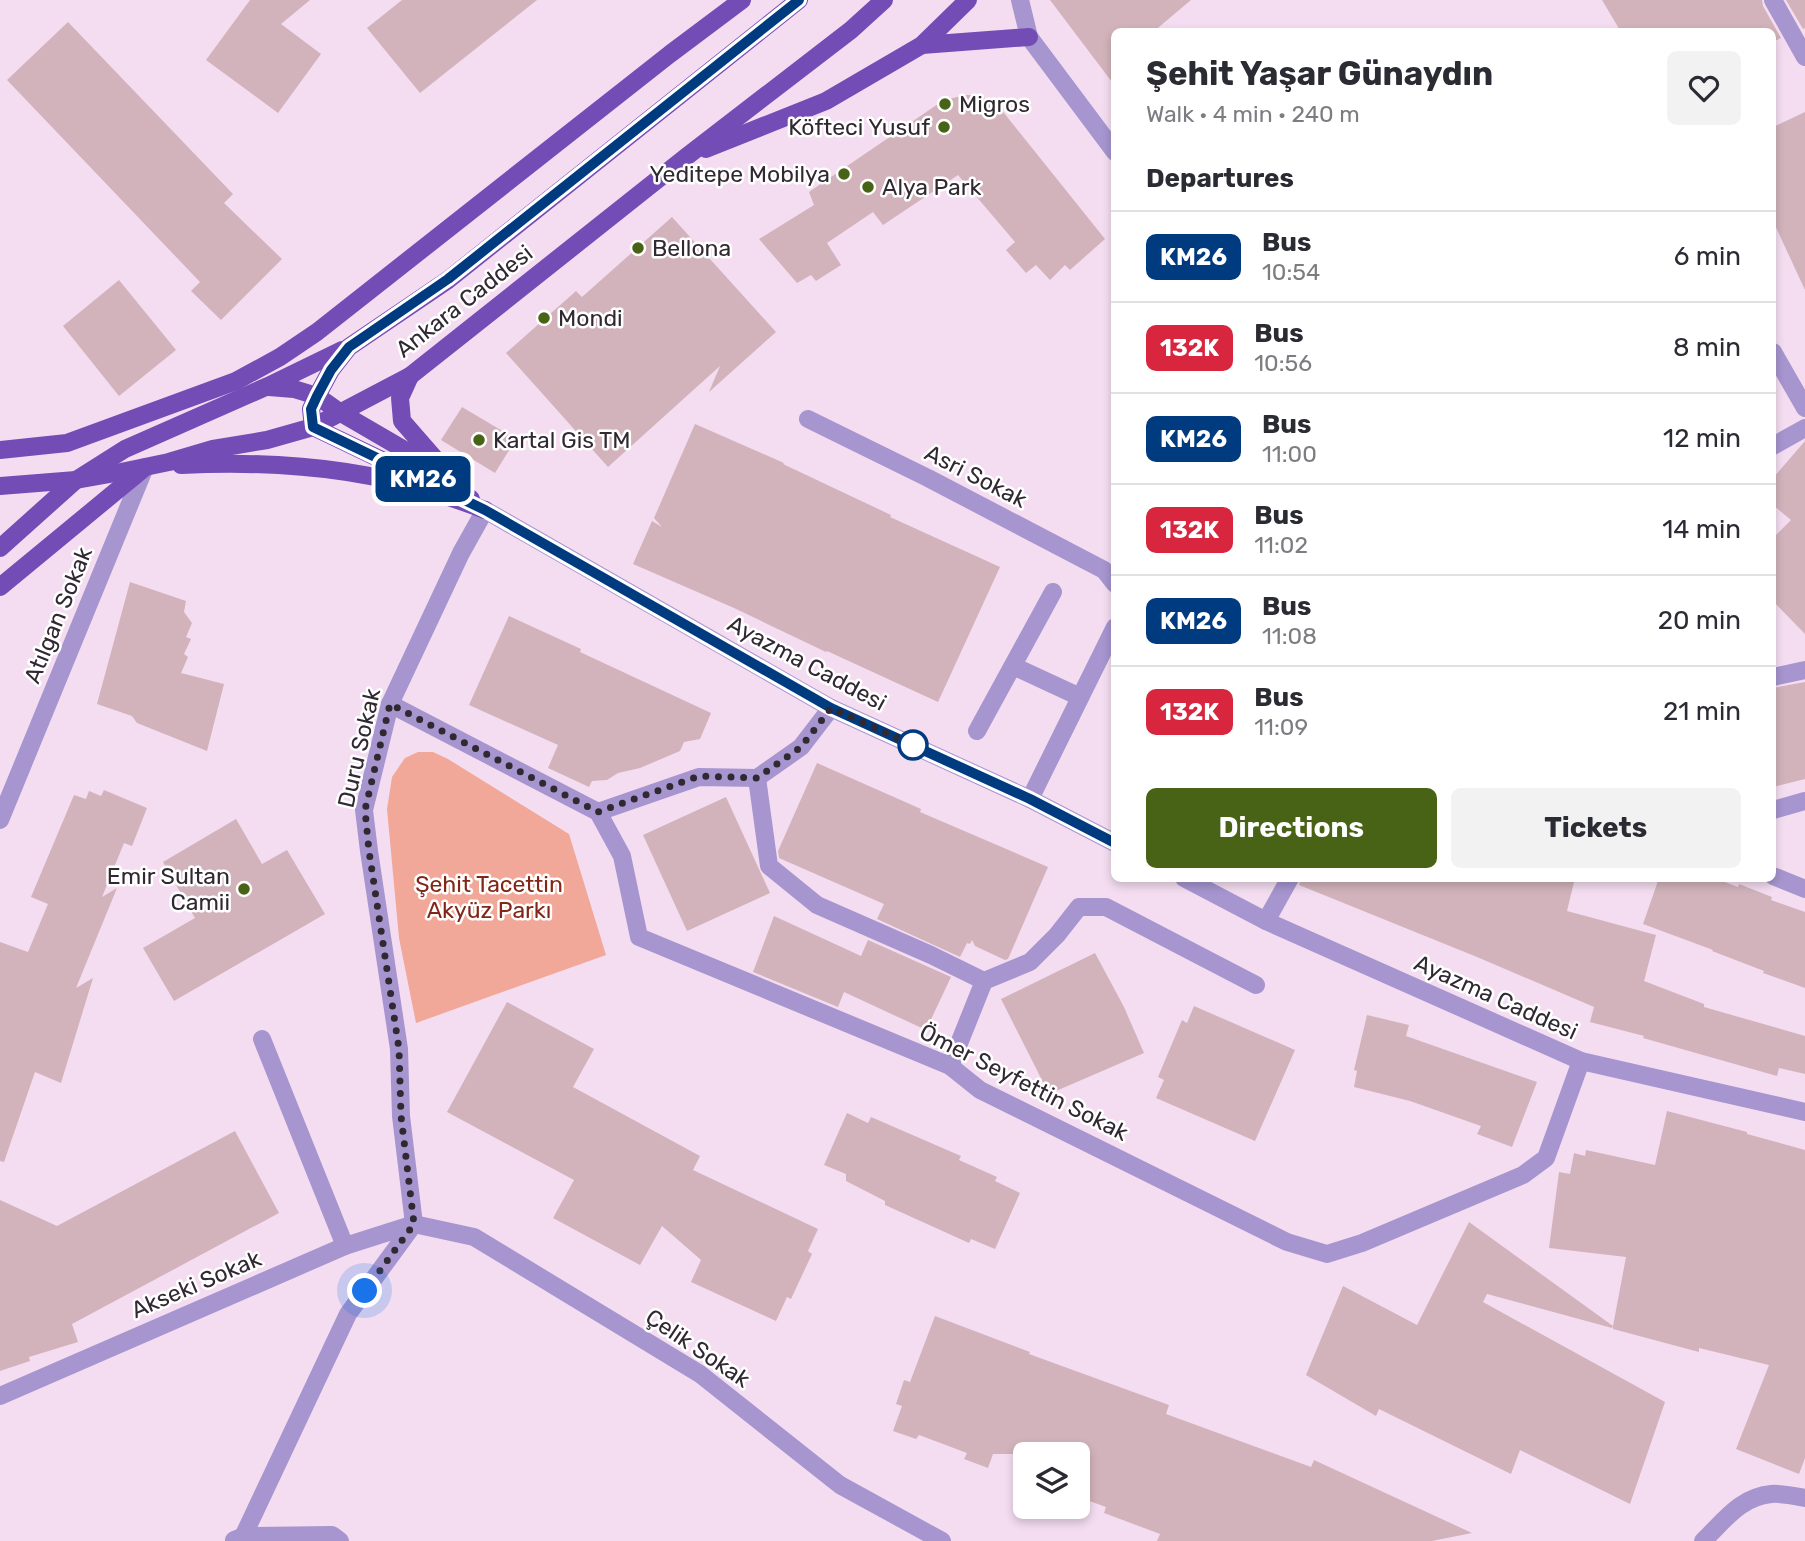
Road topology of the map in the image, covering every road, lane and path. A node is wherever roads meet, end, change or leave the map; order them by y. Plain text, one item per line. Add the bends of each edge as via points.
1 (742, 0) edge
2 (799, 0) edge
3 (884, 0) edge
4 (968, 0) edge
5 (1020, 0) edge
6 (1773, 0) edge
7 (1029, 37) junction
8 (922, 45) junction
9 (1805, 57) edge
10 (1111, 147) edge
11 (686, 157) junction
12 (349, 347) junction
13 (1776, 357) edge
14 (410, 376) junction
15 (236, 382) junction
16 (268, 386) junction
17 (317, 396) junction
18 (1805, 408) edge
19 (341, 413) junction
20 (808, 419) dead end
21 (313, 427) junction
22 (1805, 428) edge
23 (1776, 444) edge
24 (0, 450) edge
25 (145, 467) junction
26 (76, 480) junction
27 (0, 486) edge
28 (485, 510) junction
29 (0, 548) edge
30 (1111, 579) edge
31 (0, 587) edge
32 (1053, 593) dead end
33 (1111, 635) edge
34 (1013, 666) junction
35 (1805, 670) edge
36 (1776, 676) edge
37 (1080, 697) junction
38 (390, 704) junction
39 (831, 708) junction
40 (976, 731) dead end
41 (757, 778) junction
42 (1030, 799) junction
43 (1805, 801) edge
44 (1776, 809) edge
45 (598, 812) junction
46 (0, 820) edge
47 (1111, 841) edge
48 (1776, 877) edge
49 (1192, 882) edge
50 (1288, 882) edge
51 (1805, 889) edge
52 (1266, 921) junction
53 (984, 981) junction
54 (1256, 985) dead end
55 (262, 1039) dead end
56 (1581, 1061) junction
57 (950, 1066) junction
58 (1805, 1112) edge
59 (414, 1224) junction
60 (345, 1246) junction
61 (0, 1395) edge
62 (1805, 1498) edge
63 (239, 1539) edge
64 (340, 1541) edge
65 (942, 1541) edge
66 (1703, 1541) edge

1 - 15 main road via 317,332
2 - 12 main road via 448,279
3 - 11 main road, Ankara Caddesi
4 - 8 main road
5 - 7 street
6 - 9 street
7 - 8 main road
7 - 10 street
8 - 11 main road via 826,101
11 - 14 main road, Ankara Caddesi
12 - 16 main road
12 - 17 main road
13 - 18 street
14 - 19 main road, Ankara Caddesi
14 - 28 main road via 400,398 402,421
15 - 16 main road
15 - 24 main road via 67,443
16 - 17 main road
16 - 26 main road via 125,449
17 - 19 main road
17 - 21 main road via 311,409
19 - 21 main road, Ankara Caddesi
19 - 28 main road via 408,452
20 - 30 street, Asri Sokak via 1104,570
21 - 25 main road, Ankara Caddesi
21 - 28 main road
22 - 23 street
25 - 26 main road, Ankara Caddesi
25 - 28 main road via 316,468 397,482
25 - 31 main road
25 - 46 street, Atılgan Sokak
26 - 27 main road, Ankara Caddesi
26 - 29 main road
28 - 38 street, Duru Sokak
28 - 39 street, Ayazma Caddesi
32 - 34 street
33 - 37 street
34 - 37 street
34 - 40 street
35 - 36 street
37 - 42 street
38 - 45 street
38 - 59 street, Duru Sokak via 365,810 399,1049 401,1116
39 - 41 street via 801,747
39 - 42 street, Ayazma Caddesi
41 - 45 street via 699,776
41 - 53 street via 769,866 817,905
42 - 47 street, Ayazma Caddesi
43 - 44 street
45 - 57 street, Ömer Seyfettin Sokak via 622,856 639,937
48 - 51 street
49 - 52 street, Ayazma Caddesi
50 - 52 street
52 - 56 street, Ayazma Caddesi
53 - 54 street via 1030,962 1079,906 1106,906
53 - 57 street
55 - 60 street
56 - 57 street, Ömer Seyfettin Sokak via 1546,1158 1523,1175 1327,1254 1287,1242 980,1090
56 - 58 street, Ayazma Caddesi
59 - 60 street, Akseki Sokak
59 - 63 street via 348,1314
59 - 65 street, Çelik Sokak via 474,1237 700,1374 840,1485
60 - 61 street, Akseki Sokak
62 - 66 street via 1772,1493 1745,1500
63 - 64 street via 332,1535

